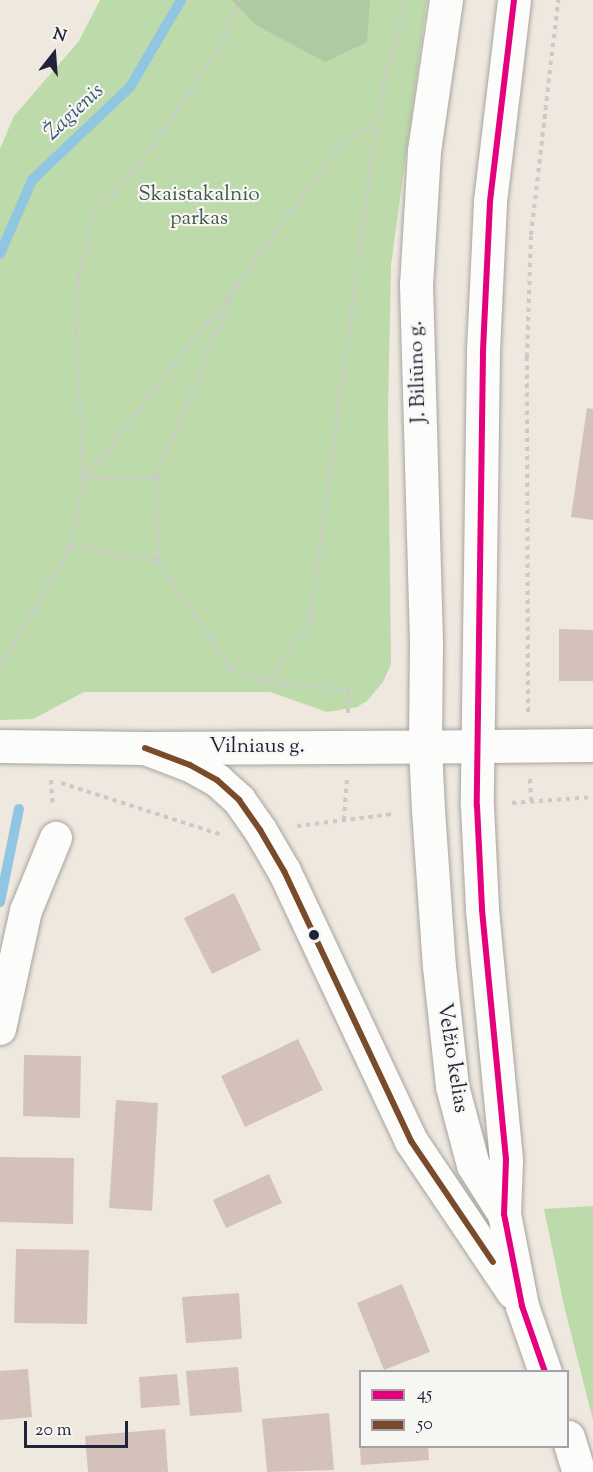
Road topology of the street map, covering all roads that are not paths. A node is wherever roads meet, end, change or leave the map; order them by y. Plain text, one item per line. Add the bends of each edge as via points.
1 (446, 0) edge
2 (514, 0) edge
3 (593, 745) edge
4 (0, 746) edge
5 (478, 746) junction
6 (425, 747) junction
7 (145, 748) junction
8 (56, 838) dead end
9 (0, 1029) edge
10 (504, 1214) junction
11 (522, 1306) junction
12 (545, 1370) edge
13 (569, 1443) edge
14 (579, 1472) edge

1 - 6 main road, J. Biliūno g. via 424,151 416,285 426,644
2 - 5 main road via 489,214 483,353
3 - 5 main road, Vilniaus g.
4 - 7 main road, Vilniaus g.
5 - 6 main road, Vilniaus g.
5 - 10 main road, Velžio kelias via 482,910 506,1160
6 - 7 main road, Vilniaus g.
6 - 10 main road, Velžio kelias via 431,873 452,1086 473,1165
7 - 11 main road via 217,780 260,830 284,871 411,1141
8 - 9 street via 26,911
10 - 11 main road
11 - 12 main road
13 - 14 main road

